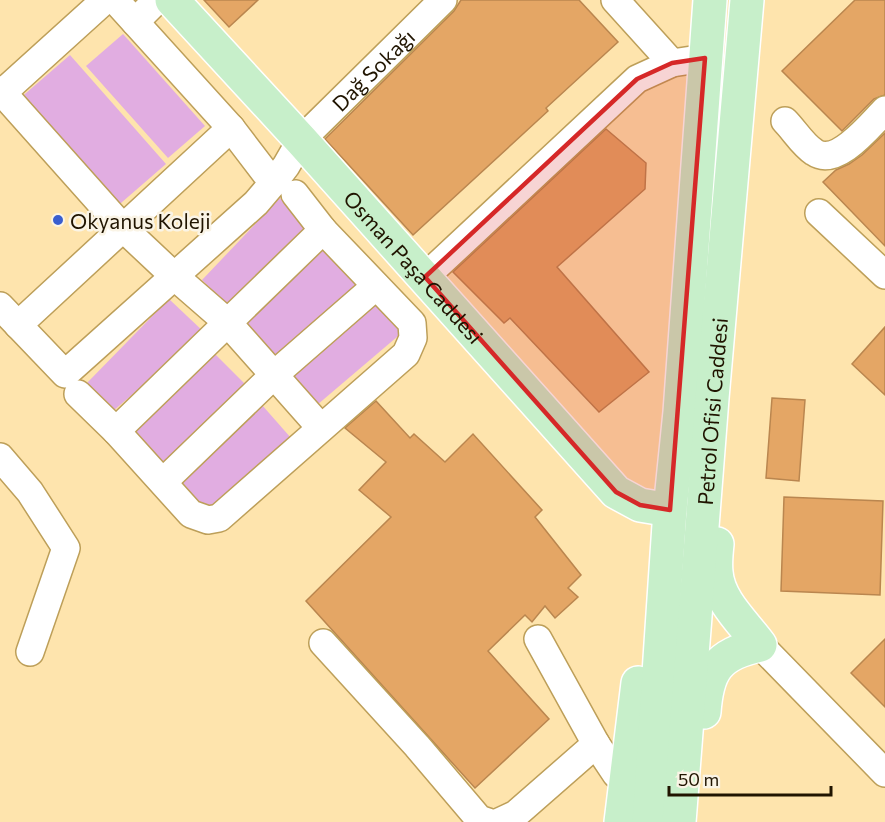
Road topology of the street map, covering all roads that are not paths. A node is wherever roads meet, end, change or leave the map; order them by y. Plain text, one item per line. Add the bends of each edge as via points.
1 (105, 0) edge
2 (115, 0) edge
3 (157, 0) edge
4 (172, 0) edge
5 (443, 0) edge
6 (615, 0) edge
7 (710, 0) edge
8 (747, 0) edge
9 (135, 22) junction
10 (705, 58) junction
11 (672, 63) junction
12 (1, 93) edge
13 (885, 110) edge
14 (785, 121) dead end
15 (231, 128) junction
16 (301, 140) junction
17 (284, 189) junction
18 (819, 213) dead end
19 (123, 228) junction
20 (323, 230) junction
21 (173, 275) junction
22 (885, 275) edge
23 (425, 277) junction
24 (376, 286) junction
25 (9, 315) edge
26 (227, 322) junction
27 (275, 374) junction
28 (712, 393) junction
29 (78, 394) dead end
30 (321, 428) junction
31 (116, 431) junction
32 (0, 457) edge
33 (163, 482) junction
34 (670, 510) junction
35 (538, 639) dead end
36 (323, 643) dead end
37 (760, 645) junction
38 (30, 652) dead end
39 (596, 744) junction
40 (885, 773) edge
41 (626, 783) junction
42 (488, 822) edge
43 (499, 822) edge
44 (621, 822) edge
45 (649, 822) edge
46 (679, 822) edge
47 (696, 822) edge

1 - 12 street
2 - 9 street
3 - 9 street
4 - 16 main road, Osman Paşa Caddesi
5 - 16 street, Dağ Sokağı
6 - 11 street
7 - 10 main road, Petrol Ofisi Caddesi
8 - 28 main road, Petrol Ofisi Caddesi
9 - 15 street
10 - 11 street
10 - 34 main road, Petrol Ofisi Caddesi
11 - 23 street via 637,79
12 - 19 street
13 - 14 street via 844,150 828,156 814,153
15 - 17 street
15 - 19 street
16 - 17 street, Dağ Sokağı via 286,166
16 - 23 main road, Osman Paşa Caddesi
17 - 20 street
17 - 21 street, Dağ Sokağı via 256,203
18 - 22 street
19 - 21 street
19 - 25 street
20 - 24 street
20 - 26 street
21 - 25 street, Dağ Sokağı via 65,374
21 - 26 street
23 - 34 main road, Osman Paşa Caddesi via 616,492 640,505
24 - 27 street
24 - 30 street via 412,323 414,338 406,354
26 - 27 street
26 - 31 street
27 - 30 street
27 - 33 street
28 - 37 main road via 718,442 716,573 729,606
28 - 46 main road, Petrol Ofisi Caddesi
29 - 31 street
30 - 33 street via 219,518 208,520 191,514
31 - 33 street
32 - 38 street via 30,492 66,548
34 - 41 main road via 639,675
34 - 45 main road, Petrol Ofisi Caddesi
35 - 39 street
36 - 42 street via 479,819
37 - 40 street
37 - 47 main road via 726,657 706,687
39 - 41 street
39 - 43 street via 516,814
41 - 44 main road

